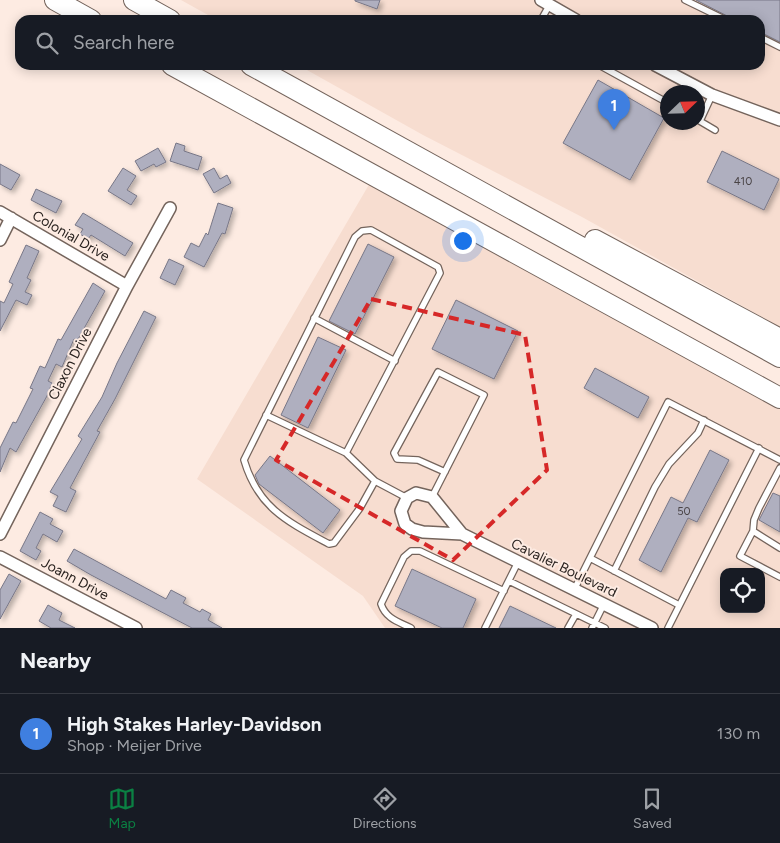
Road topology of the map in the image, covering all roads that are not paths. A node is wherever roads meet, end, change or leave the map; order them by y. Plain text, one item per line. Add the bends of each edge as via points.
1 (54, 0) edge
2 (134, 0) edge
3 (685, 0) edge
4 (547, 2) edge
5 (82, 15) edge
6 (161, 15) edge
7 (543, 15) edge
8 (568, 15) edge
9 (716, 15) edge
10 (765, 40) edge
11 (780, 47) edge
12 (181, 70) edge
13 (260, 70) edge
14 (608, 70) edge
15 (664, 70) edge
16 (712, 95) junction
17 (660, 99) edge
18 (705, 108) edge
19 (780, 120) edge
20 (705, 124) edge
21 (715, 130) dead end
22 (410, 154) junction
23 (170, 208) dead end
24 (0, 212) edge
25 (11, 218) junction
26 (0, 240) edge
27 (127, 286) junction
28 (314, 318) junction
29 (780, 339) edge
30 (780, 357) edge
31 (395, 361) junction
32 (761, 388) junction
33 (780, 398) edge
34 (780, 405) edge
35 (266, 415) junction
36 (704, 420) junction
37 (759, 448) junction
38 (346, 453) junction
39 (780, 460) edge
40 (780, 468) edge
41 (445, 472) junction
42 (375, 481) junction
43 (432, 497) junction
44 (407, 498) junction
45 (753, 531) junction
46 (0, 534) edge
47 (462, 534) junction
48 (780, 548) edge
49 (0, 557) edge
50 (590, 558) junction
51 (518, 562) junction
52 (614, 571) junction
53 (780, 577) edge
54 (509, 581) junction
55 (574, 590) junction
56 (504, 591) junction
57 (604, 604) junction
58 (679, 605) junction
59 (576, 614) junction
60 (593, 626) edge
61 (136, 628) edge
62 (411, 628) edge
63 (485, 628) edge
64 (568, 628) edge
65 (605, 628) edge
66 (652, 628) edge
67 (668, 628) edge

1 - 5 highway
2 - 6 highway
3 - 9 lane
4 - 7 lane
4 - 8 street
10 - 11 lane
12 - 32 highway
13 - 22 highway
14 - 17 lane
15 - 16 street
16 - 18 lane
16 - 19 street
20 - 21 lane
22 - 29 highway via 472,173
22 - 30 highway
23 - 27 street, Claxon Drive
24 - 25 street, Colonial Drive
25 - 26 street
25 - 27 street, Colonial Drive
27 - 46 street, Claxon Drive
28 - 31 lane
28 - 31 lane via 355,237 362,231 371,230 438,267 440,273
28 - 35 lane
31 - 38 lane
32 - 33 highway
32 - 34 highway
35 - 38 lane
35 - 42 lane via 244,460 249,478 264,501 295,526 329,544 334,543
36 - 37 lane
36 - 50 lane via 668,402
36 - 52 lane via 698,433 670,464 655,487
37 - 39 lane
37 - 58 lane
38 - 42 lane
40 - 45 lane via 754,520
41 - 41 lane via 484,395 438,372 394,453 397,459 418,460
41 - 43 lane
42 - 44 lane
43 - 44 street via 416,493
43 - 47 street, Cavalier Boulevard
44 - 47 street, Cavalier Boulevard via 401,511 405,524 412,529
45 - 48 lane
45 - 53 lane via 740,556
47 - 51 street, Cavalier Boulevard
49 - 61 street, Joann Drive
50 - 52 lane
50 - 55 lane
51 - 54 lane
51 - 55 street, Cavalier Boulevard
52 - 58 lane
54 - 56 lane
54 - 59 lane
55 - 57 street, Cavalier Boulevard
56 - 62 lane via 420,551 410,551 381,604 389,618
56 - 63 lane
57 - 60 lane
57 - 66 street, Cavalier Boulevard
58 - 67 lane
59 - 60 lane
59 - 64 lane
60 - 65 lane

